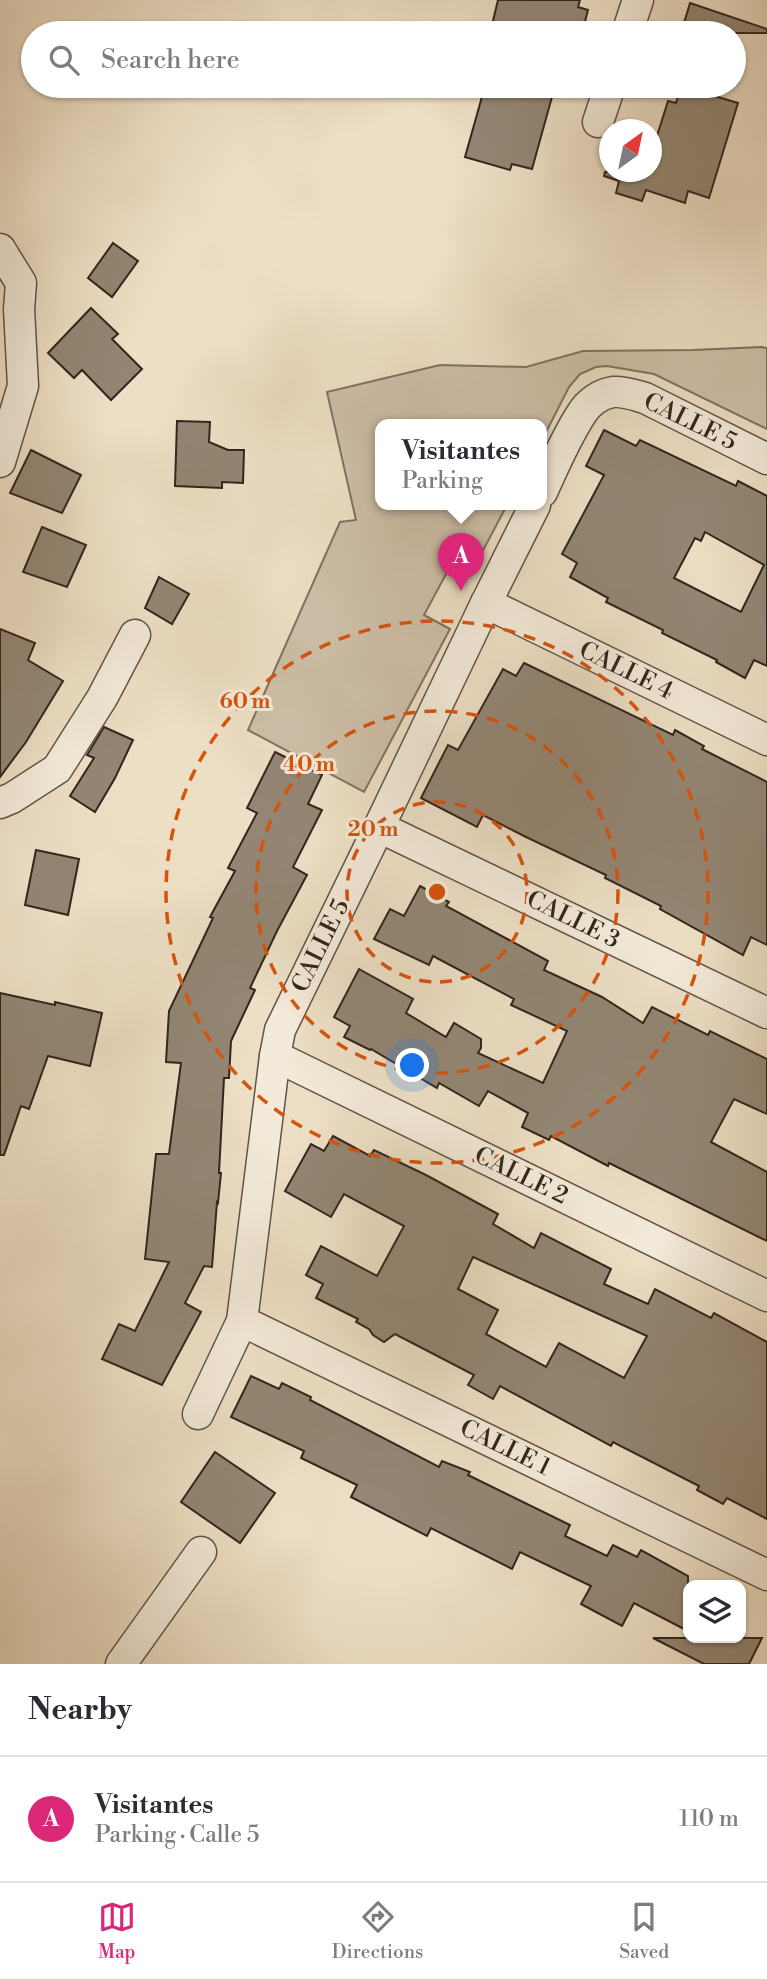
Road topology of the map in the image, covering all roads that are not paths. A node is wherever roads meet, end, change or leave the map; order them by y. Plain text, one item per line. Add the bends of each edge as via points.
1 (638, 0) edge
2 (631, 21) edge
3 (606, 98) edge
4 (598, 122) dead end
5 (0, 249) edge
6 (767, 459) edge
7 (0, 462) edge
8 (547, 480) edge
9 (532, 510) edge
10 (486, 603) junction
11 (135, 635) dead end
12 (767, 740) edge
13 (0, 803) edge
14 (379, 827) junction
15 (767, 1013) edge
16 (275, 1056) junction
17 (767, 1296) edge
18 (242, 1321) junction
19 (198, 1414) dead end
20 (201, 1552) dead end
21 (767, 1575) edge
22 (121, 1664) edge

1 - 2 street
3 - 4 street
5 - 7 street via 21,283 23,386
6 - 8 street, CALLE 5 via 645,398 614,392 593,400 582,412
9 - 10 street, CALLE 5
10 - 12 street, CALLE 4
10 - 14 street, CALLE 5
11 - 13 street via 57,769
14 - 15 street, CALLE 3
14 - 16 street, CALLE 5 via 280,1030
16 - 17 street, CALLE 2
16 - 18 street, CALLE 5
18 - 19 street, CALLE 5
18 - 21 street, CALLE 1
20 - 22 street

